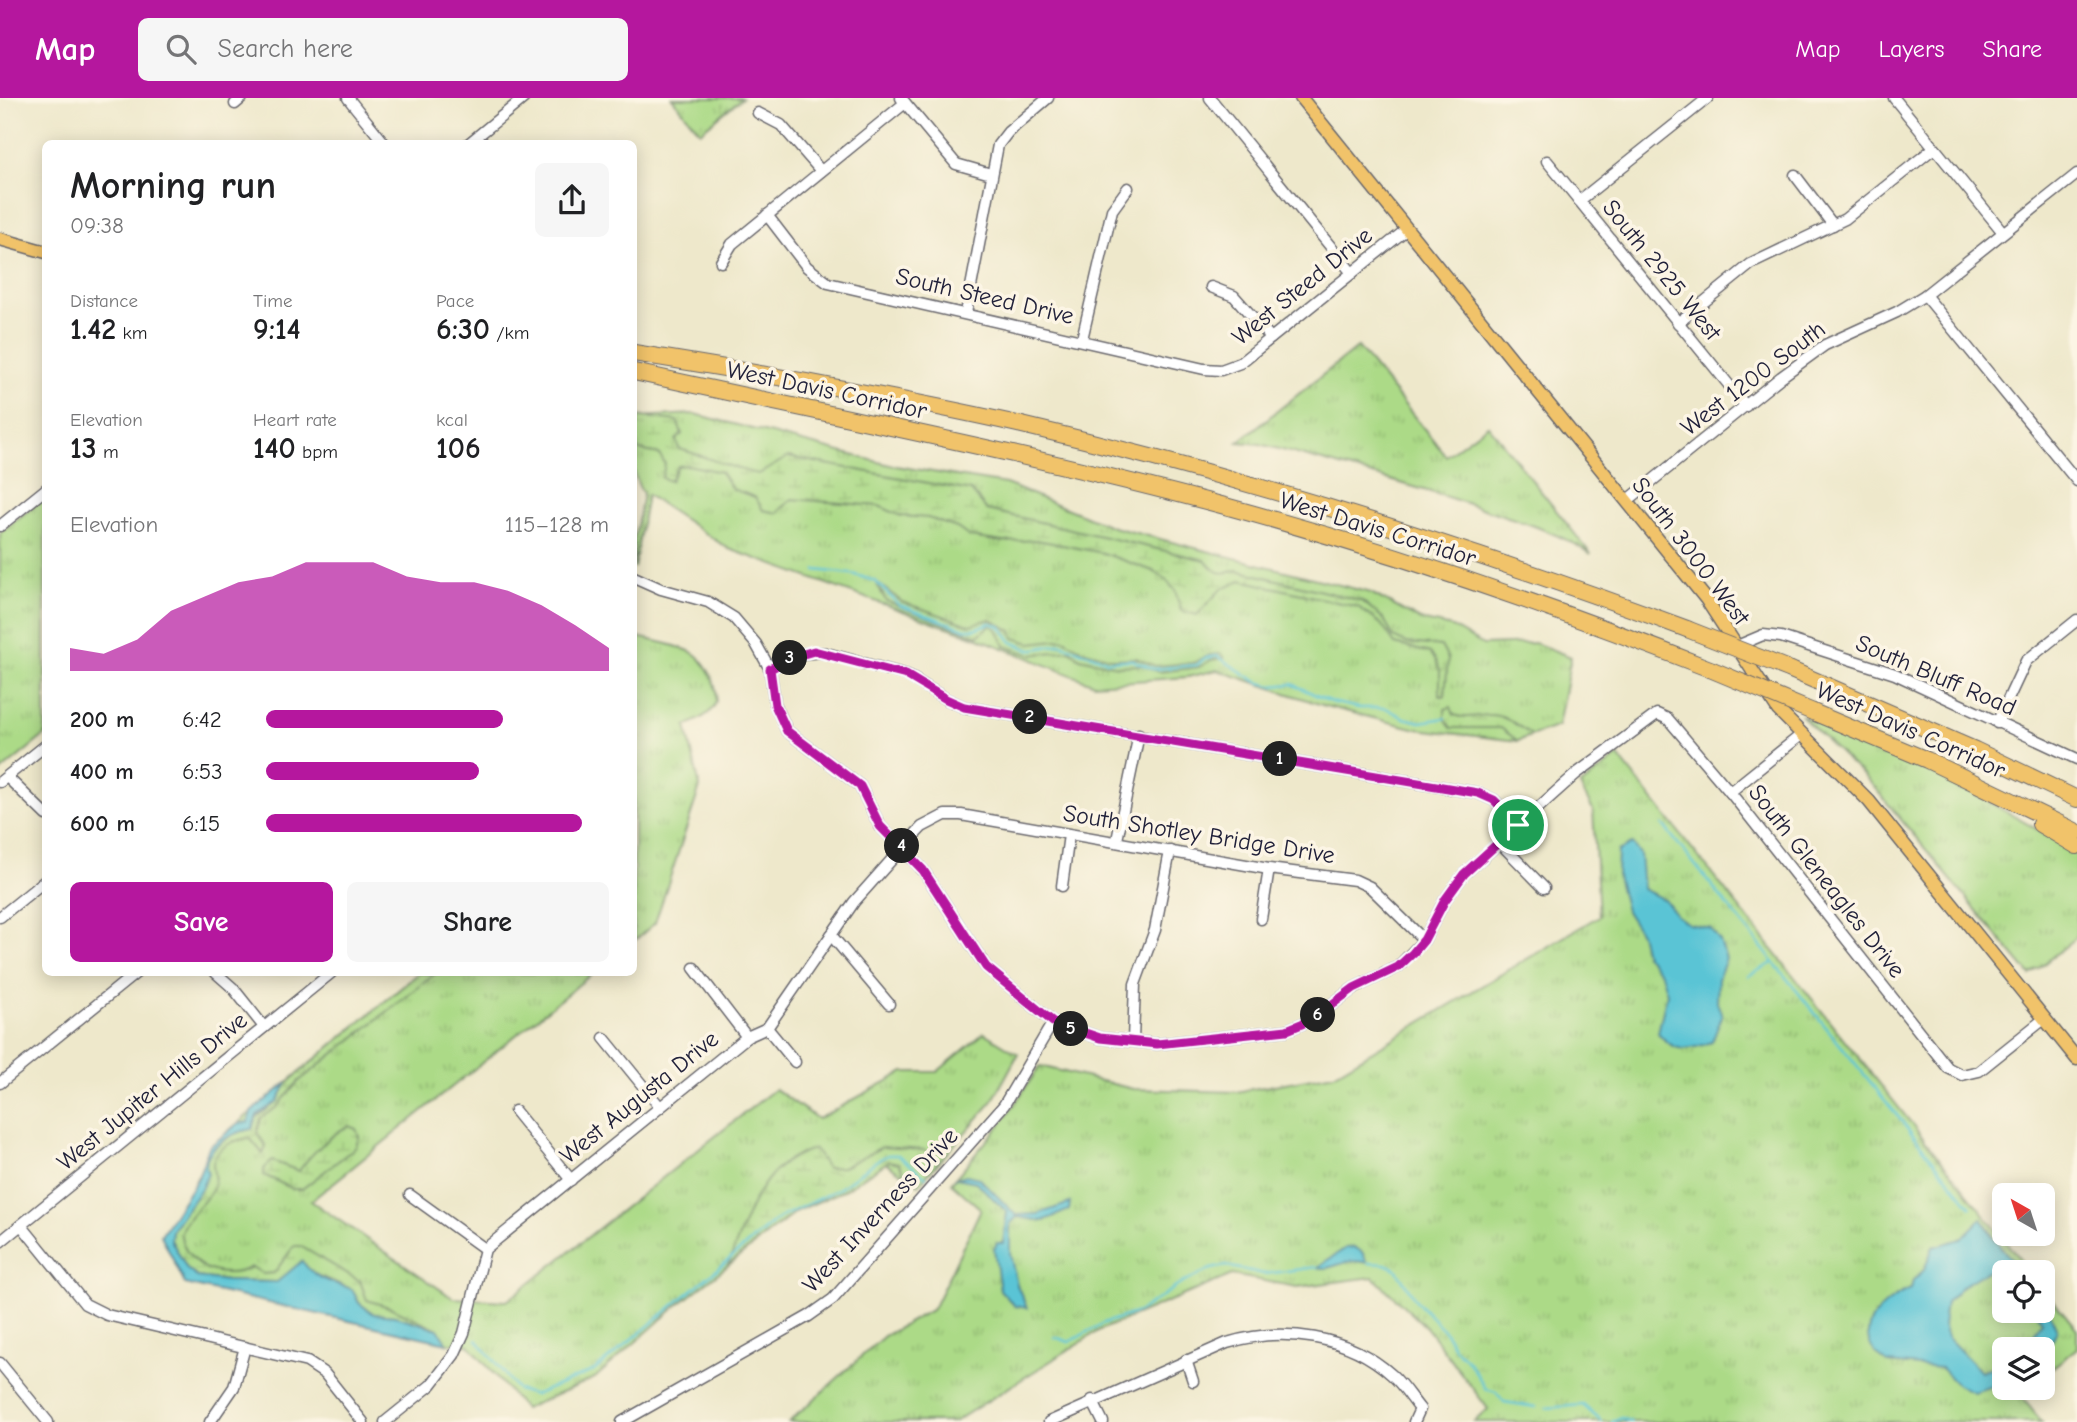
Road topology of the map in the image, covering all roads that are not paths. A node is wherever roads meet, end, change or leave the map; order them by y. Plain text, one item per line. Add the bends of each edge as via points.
1 (348, 98) edge
2 (524, 98) edge
3 (1048, 98) edge
4 (1210, 98) edge
5 (1301, 98) edge
6 (1709, 98) edge
7 (1894, 98) edge
8 (903, 100) edge
9 (758, 113) dead end
10 (382, 140) edge
11 (473, 140) edge
12 (1934, 148) junction
13 (1547, 161) dead end
14 (821, 170) junction
15 (991, 173) junction
16 (2077, 174) edge
17 (1795, 176) dead end
18 (1128, 188) dead end
19 (1580, 201) junction
20 (767, 215) junction
21 (1833, 225) junction
22 (1407, 229) junction
23 (2002, 231) junction
24 (0, 239) edge
25 (42, 251) edge
26 (721, 262) dead end
27 (1352, 273) junction
28 (1211, 287) dead end
29 (1925, 295) junction
30 (966, 313) junction
31 (1678, 323) junction
32 (1270, 338) junction
33 (1082, 339) junction
34 (637, 353) edge
35 (1221, 370) joint
36 (637, 373) edge
37 (1746, 406) junction
38 (2077, 481) edge
39 (42, 492) edge
40 (1627, 501) junction
41 (0, 526) edge
42 (637, 578) edge
43 (2077, 620) edge
44 (1737, 646) junction
45 (770, 669) junction
46 (1997, 723) junction
47 (1139, 734) junction
48 (1801, 735) junction
49 (42, 748) edge
50 (2077, 759) edge
51 (1998, 761) junction
52 (3, 779) edge
53 (1980, 785) junction
54 (1730, 792) junction
55 (2077, 793) edge
56 (2077, 799) edge
57 (42, 812) edge
58 (1518, 825) junction
59 (2077, 831) edge
60 (1069, 835) junction
61 (1117, 840) junction
62 (1500, 843) junction
63 (2077, 846) edge
64 (902, 847) junction
65 (1170, 851) junction
66 (1269, 869) junction
67 (42, 883) edge
68 (1062, 886) dead end
69 (1544, 888) dead end
70 (0, 917) edge
71 (1261, 919) dead end
72 (831, 935) junction
73 (1424, 940) junction
74 (694, 968) dead end
75 (132, 976) edge
76 (219, 976) edge
77 (327, 976) edge
78 (888, 1003) dead end
79 (2044, 1019) junction
80 (1053, 1022) junction
81 (264, 1027) junction
82 (767, 1028) junction
83 (747, 1037) junction
84 (604, 1038) dead end
85 (1133, 1041) junction
86 (2077, 1059) edge
87 (795, 1062) dead end
88 (0, 1083) edge
89 (660, 1107) junction
90 (515, 1111) dead end
91 (571, 1180) junction
92 (410, 1195) dead end
93 (21, 1225) junction
94 (0, 1242) edge
95 (485, 1249) junction
96 (245, 1347) junction
97 (1186, 1360) junction
98 (0, 1363) edge
99 (1193, 1381) dead end
100 (1092, 1400) junction
101 (48, 1422) edge
102 (210, 1422) edge
103 (363, 1422) edge
104 (385, 1422) edge
105 (622, 1422) edge
106 (1049, 1422) edge
107 (1102, 1422) edge
108 (1415, 1422) edge

1 - 10 street
2 - 11 street
3 - 15 street via 1002,138
4 - 27 street
5 - 22 main road, South 3000 West
6 - 19 street
7 - 12 street
8 - 14 street
8 - 15 street via 956,164
9 - 14 street via 781,125
12 - 21 street
12 - 23 street
13 - 19 street, South 2925 West
14 - 20 street
15 - 30 street
16 - 23 street, West 1200 South
17 - 21 street
18 - 33 street via 1112,210
19 - 31 street, South 2925 West
20 - 26 street via 732,244
20 - 30 street, South Steed Drive via 807,267 828,283
21 - 31 street via 1751,264
22 - 27 street, West Steed Drive
22 - 40 main road, South 3000 West
23 - 29 street, West 1200 South
24 - 25 main road
27 - 32 street, West Steed Drive
28 - 32 street via 1234,296
29 - 37 street, West 1200 South via 1825,345
29 - 38 street
30 - 33 street, South Steed Drive
31 - 37 street, South 2925 West
32 - 35 street, West Steed Drive via 1240,363
33 - 35 street, South Steed Drive
34 - 51 highway, West Davis Corridor, bridge via 967,413 1201,470 1424,536 1687,629
36 - 53 highway, West Davis Corridor, bridge via 1041,460 1293,525 1486,587 1710,669
37 - 40 street, West 1200 South
39 - 41 street
40 - 44 main road, South 3000 West via 1706,598
42 - 45 street via 708,602 734,618
43 - 46 street via 2026,661
44 - 46 street, South Bluff Road via 1763,635 1781,636 1895,674
44 - 48 main road, South 3000 West via 1764,692
45 - 47 street via 814,651 826,653 906,675 964,707
45 - 64 street via 775,705 787,731 860,786 880,826
46 - 50 street, South Bluff Road
47 - 58 street via 1478,793 1494,800
47 - 61 street
48 - 54 street
48 - 79 main road, South 3000 West via 1862,793
49 - 52 street
51 - 55 highway
51 - 56 highway, West Davis Corridor
52 - 57 street
53 - 59 highway, West Davis Corridor
53 - 63 highway
54 - 58 street, South Gleneagles Drive via 1668,719 1657,714 1576,774
54 - 79 street, South Gleneagles Drive via 1948,1068 1962,1075 1979,1071
58 - 62 street
60 - 61 street, South Shotley Bridge Drive
60 - 64 street, South Shotley Bridge Drive via 945,815 922,827
60 - 68 street
61 - 65 street, South Shotley Bridge Drive
62 - 69 street
62 - 73 street via 1464,874
64 - 72 street
64 - 80 street via 923,870 986,967
65 - 66 street, South Shotley Bridge Drive
65 - 85 street via 1156,930 1135,984
66 - 71 street
66 - 73 street, South Shotley Bridge Drive via 1355,880 1370,887
67 - 70 street
72 - 78 street
72 - 82 street
73 - 85 street via 1398,967 1287,1030 1157,1044
74 - 83 street
75 - 88 street
76 - 81 street
77 - 81 street, West Jupiter Hills Drive
79 - 86 main road, South 3000 West
80 - 85 street via 1100,1038
80 - 105 street, West Inverness Drive via 1004,1105 833,1298
81 - 93 street, West Jupiter Hills Drive
82 - 83 street, West Augusta Drive
82 - 87 street
83 - 89 street, West Augusta Drive
84 - 89 street
89 - 91 street, West Augusta Drive
90 - 91 street
91 - 95 street, West Augusta Drive
92 - 95 street
93 - 94 street, West Jupiter Hills Drive
93 - 96 street via 85,1304 107,1315
95 - 104 street via 454,1355 431,1385
96 - 102 street via 234,1387
96 - 103 street via 307,1362 325,1374
97 - 99 street
97 - 100 street
97 - 108 street via 1252,1335 1295,1333 1352,1349 1375,1362 1420,1409
98 - 101 street
100 - 106 street
100 - 107 street

